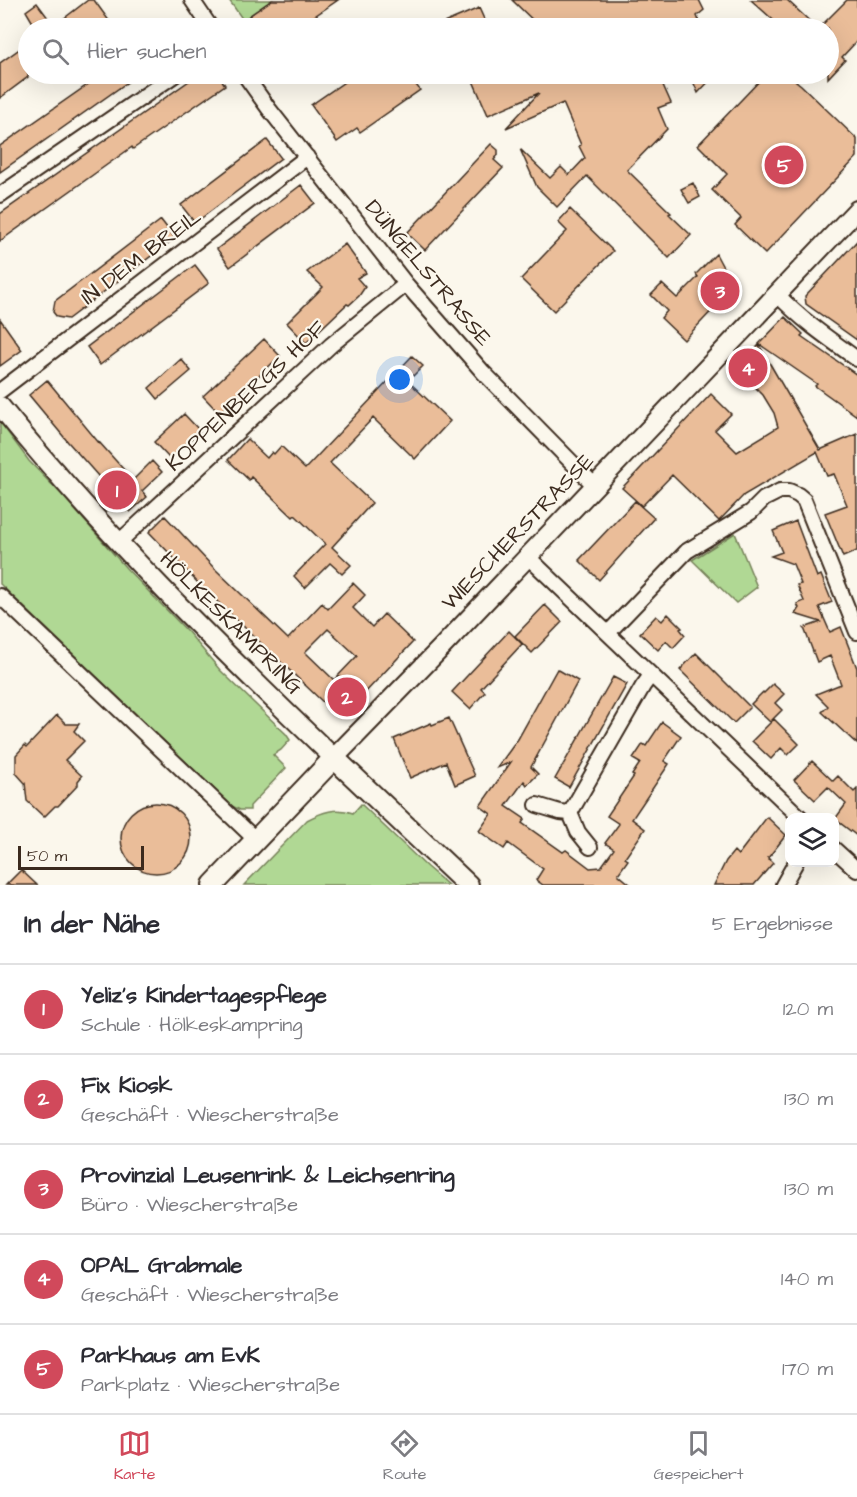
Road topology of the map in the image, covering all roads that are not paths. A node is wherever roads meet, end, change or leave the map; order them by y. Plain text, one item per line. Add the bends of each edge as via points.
1 (192, 0) edge
2 (204, 18) edge
3 (161, 84) edge
4 (252, 84) edge
5 (307, 157) junction
6 (0, 195) edge
7 (857, 210) edge
8 (406, 284) junction
9 (777, 294) junction
10 (857, 358) edge
11 (0, 391) edge
12 (0, 406) edge
13 (595, 486) junction
14 (119, 542) junction
15 (528, 557) junction
16 (0, 596) edge
17 (857, 632) edge
18 (608, 633) junction
19 (651, 675) junction
20 (334, 758) junction
21 (537, 805) dead end
22 (570, 813) junction
23 (796, 813) edge
24 (256, 840) junction
25 (590, 847) dead end
26 (839, 854) edge
27 (793, 867) edge
28 (857, 870) edge
29 (213, 885) edge
30 (468, 885) edge
31 (783, 885) edge

1 - 2 street
3 - 6 street
4 - 5 street, DÜNGELSTRASSE
5 - 8 street, DÜNGELSTRASSE
5 - 11 street, IN DEM BREIL
7 - 9 street, WIESCHERSTRASSE
8 - 13 street, DÜNGELSTRASSE via 483,372
8 - 14 street, KOPPENBERGS HOF via 331,345
9 - 10 street
9 - 13 street, WIESCHERSTRASSE
12 - 14 street, HÖLKESKAMPRING
13 - 15 street, WIESCHERSTRASSE
14 - 20 street, HÖLKESKAMPRING
15 - 18 street
15 - 20 street, WIESCHERSTRASSE
16 - 24 street
17 - 18 street via 804,500 789,491 780,491 687,551
18 - 19 street
19 - 22 street
19 - 23 street
20 - 24 main road, WIESCHERSTRASSE
20 - 30 main road, HÖLKESKAMPRING
21 - 22 street
22 - 25 street
24 - 29 main road, WIESCHERSTRASSE
26 - 28 street
27 - 31 street

